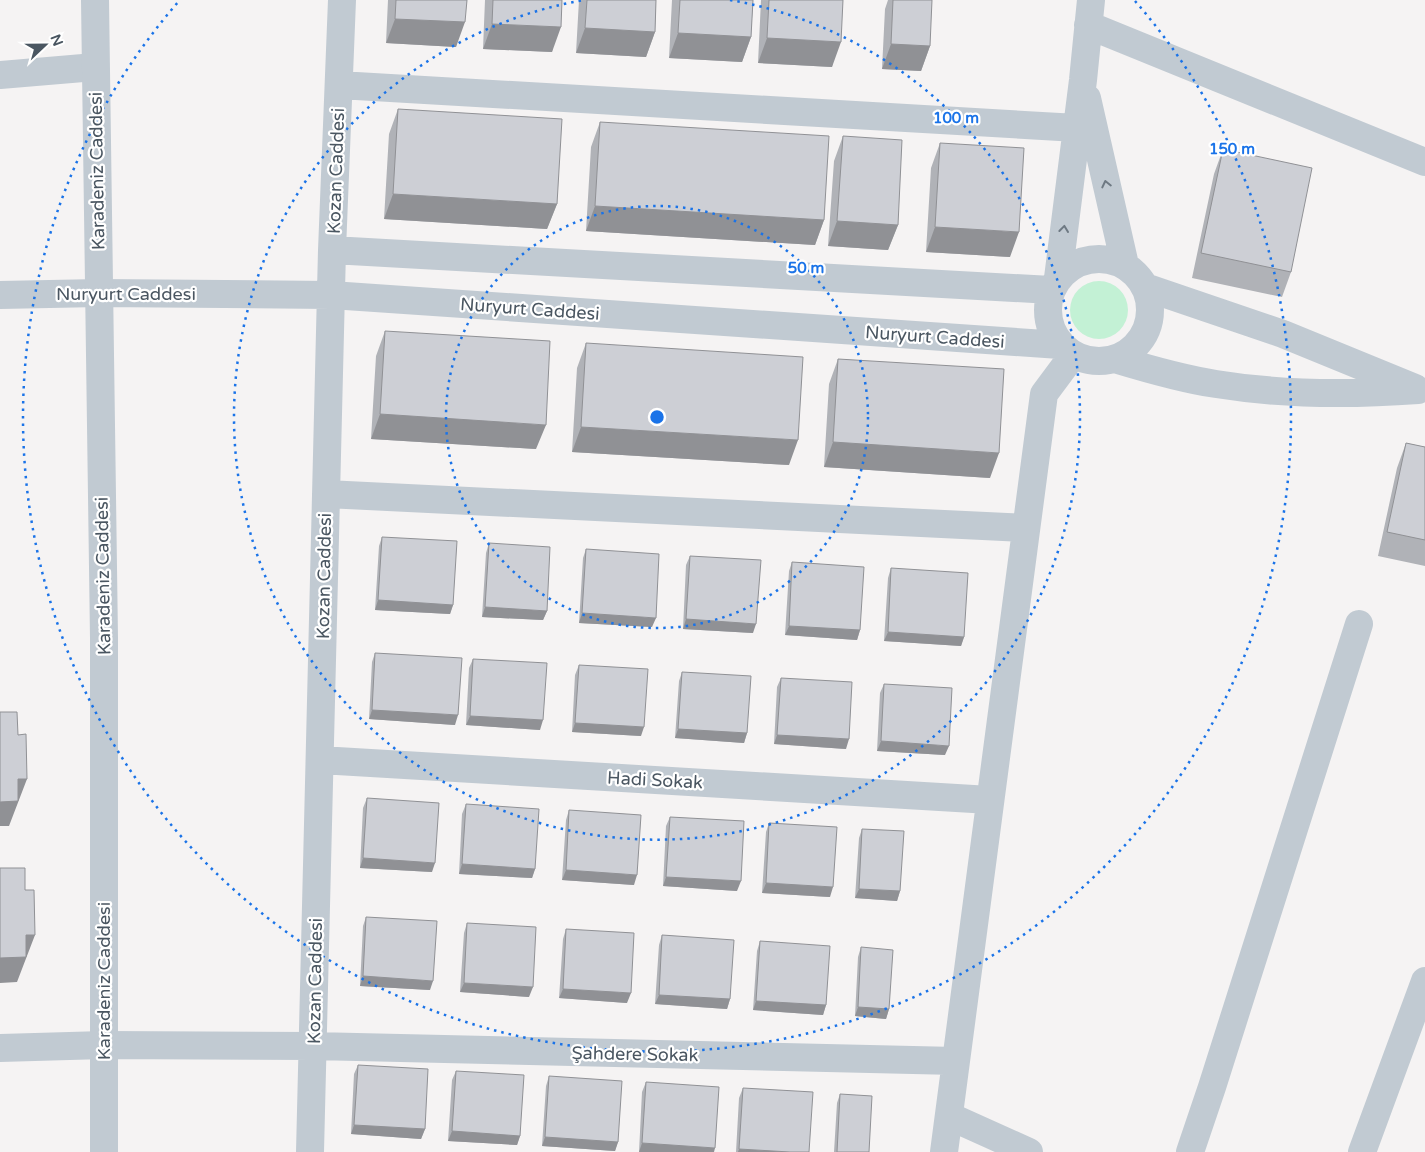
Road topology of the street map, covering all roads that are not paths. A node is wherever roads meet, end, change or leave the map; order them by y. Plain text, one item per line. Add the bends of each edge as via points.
1 (95, 0) edge
2 (342, 0) edge
3 (1089, 13) edge
4 (96, 67) junction
5 (0, 75) edge
6 (1083, 80) junction
7 (339, 85) junction
8 (1077, 128) junction
9 (1425, 162) edge
10 (332, 250) junction
11 (1124, 265) junction
12 (1055, 284) junction
13 (1145, 286) junction
14 (99, 293) junction
15 (0, 295) edge
16 (331, 295) junction
17 (1066, 350) junction
18 (1115, 359) junction
19 (1422, 390) edge
20 (326, 494) junction
21 (1026, 528) junction
22 (1359, 624) dead end
23 (320, 760) junction
24 (990, 800) junction
25 (1425, 981) edge
26 (104, 1045) junction
27 (314, 1046) junction
28 (0, 1048) edge
29 (956, 1061) junction
30 (949, 1116) junction
31 (104, 1152) edge
32 (310, 1152) edge
33 (944, 1152) edge
34 (1030, 1152) edge
35 (1190, 1152) edge
36 (1362, 1152) edge

1 - 4 street, Karadeniz Caddesi
2 - 7 street, Kozan Caddesi
3 - 6 street
3 - 9 street
4 - 5 street
4 - 14 street, Karadeniz Caddesi
6 - 8 street
11 -> 6 street
7 - 8 street
7 - 10 street, Kozan Caddesi
12 -> 8 street
10 - 12 street
10 - 16 street, Kozan Caddesi
11 - 12 street via 1096,258 1082,261 1069,268
11 - 13 street
12 - 17 street via 1047,304 1048,319 1053,333
13 - 18 street via 1150,315 1146,330 1139,342
13 - 19 street via 1283,334
14 - 15 street, Nuryurt Caddesi
14 - 16 street, Nuryurt Caddesi
14 - 26 street, Karadeniz Caddesi via 104,638
16 - 17 street, Nuryurt Caddesi
16 - 20 street, Kozan Caddesi
17 - 18 street via 1086,360 1101,362
17 - 21 street via 1044,394
18 - 19 street via 1214,384 1264,391 1367,394
20 - 21 street
20 - 23 street, Kozan Caddesi
21 - 24 street
22 - 35 street
23 - 24 street, Hadi Sokak
23 - 27 street, Kozan Caddesi
24 - 29 street
25 - 36 street
26 - 27 street, Şahdere Sokak
26 - 28 street, Şahdere Sokak
26 - 31 street, Karadeniz Caddesi
27 - 29 street, Şahdere Sokak
27 - 32 street, Kozan Caddesi
29 - 30 street
30 - 33 street
30 - 34 street

